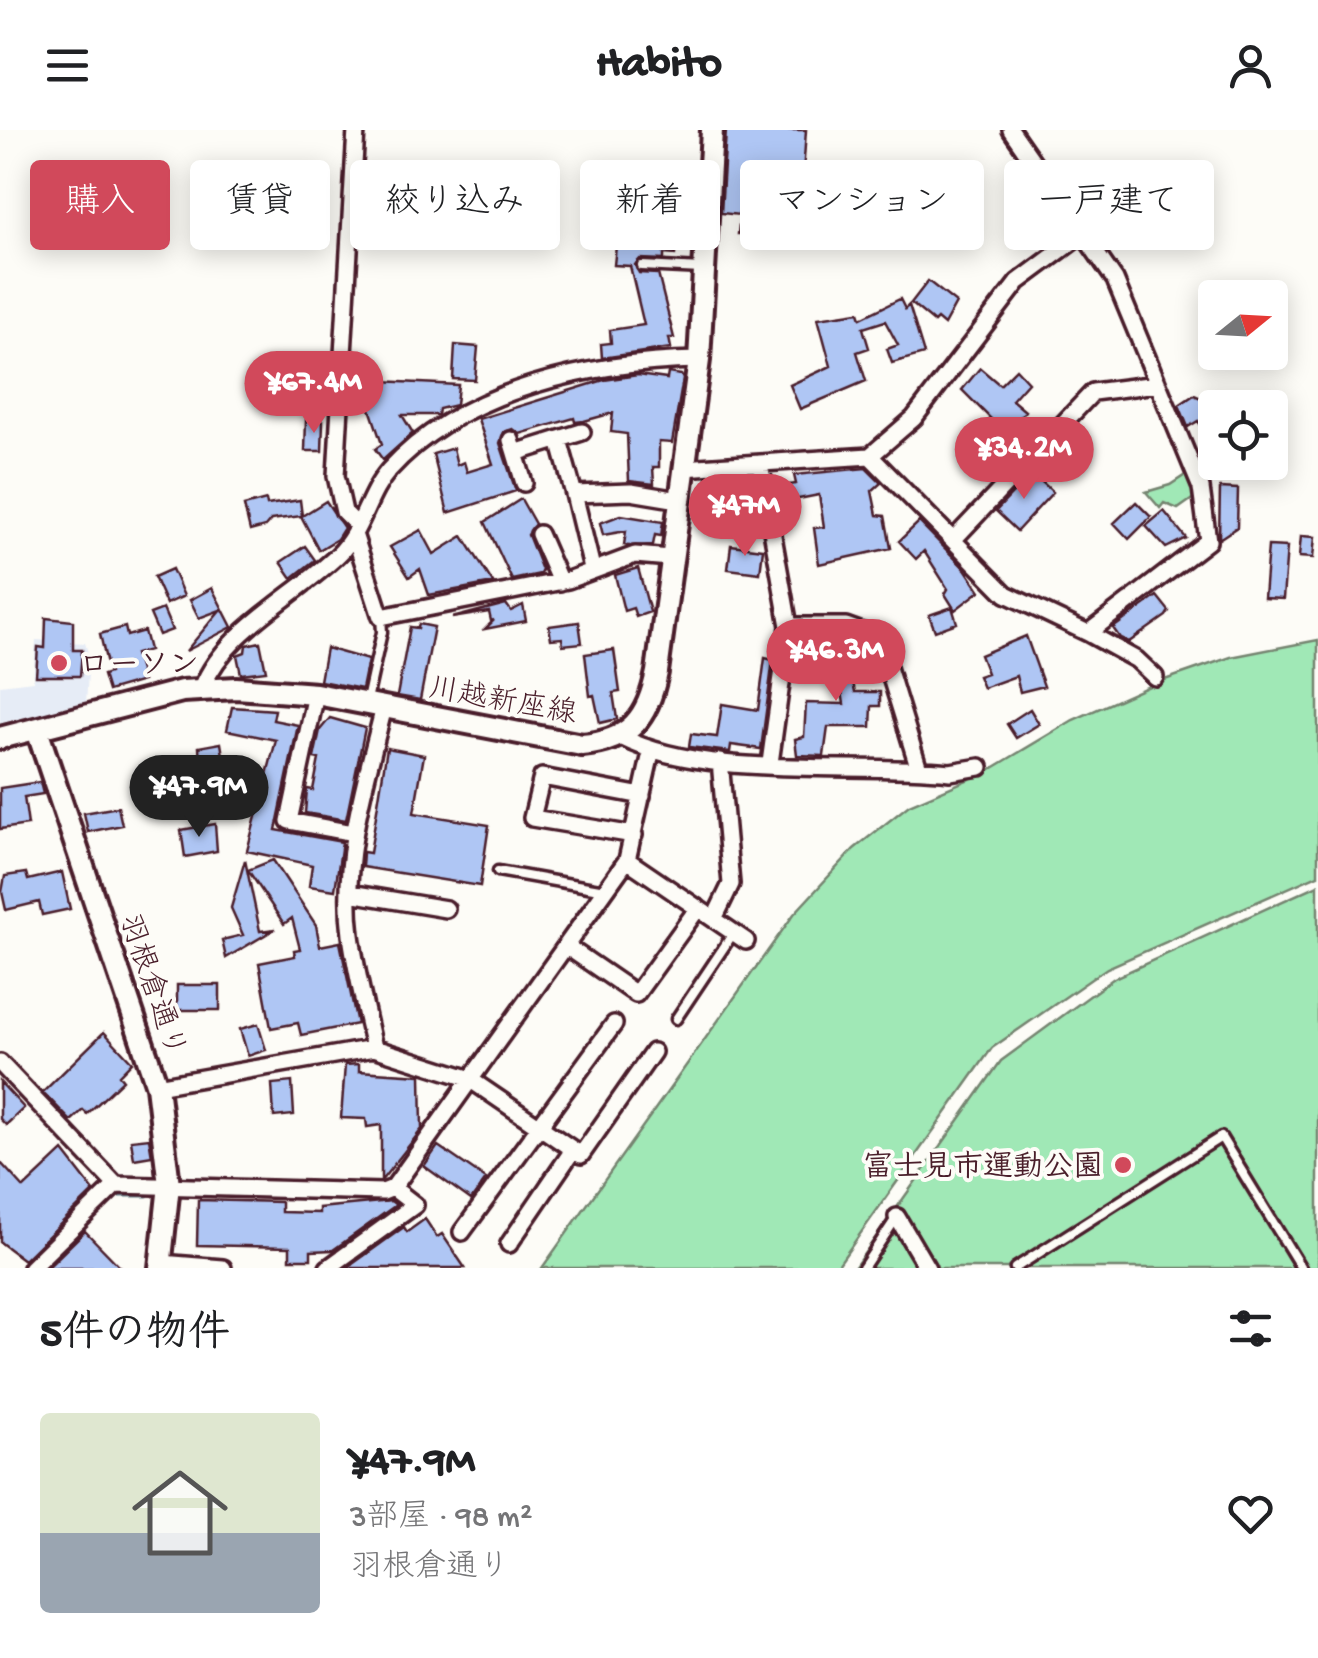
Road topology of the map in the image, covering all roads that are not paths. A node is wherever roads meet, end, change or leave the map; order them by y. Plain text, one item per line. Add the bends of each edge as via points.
1 (356, 130) edge
2 (712, 130) edge
3 (1011, 130) edge
4 (1032, 160) edge
5 (1061, 250) edge
6 (1095, 250) edge
7 (642, 266) dead end
8 (704, 269) junction
9 (698, 360) junction
10 (1158, 384) junction
11 (582, 432) dead end
12 (559, 440) junction
13 (870, 456) junction
14 (760, 463) junction
15 (683, 468) junction
16 (524, 482) dead end
17 (574, 494) junction
18 (679, 500) junction
19 (356, 530) junction
20 (540, 534) dead end
21 (953, 540) junction
22 (670, 558) junction
23 (592, 568) junction
24 (560, 582) junction
25 (381, 616) junction
26 (789, 626) junction
27 (1088, 633) junction
28 (1156, 677) dead end
29 (202, 688) junction
30 (316, 694) junction
31 (375, 705) junction
32 (37, 730) junction
33 (620, 737) junction
34 (0, 738) edge
35 (651, 753) junction
36 (720, 761) junction
37 (770, 763) junction
38 (980, 767) dead end
39 (919, 769) junction
40 (642, 796) junction
41 (353, 833) junction
42 (634, 835) junction
43 (627, 860) junction
44 (498, 872) dead end
45 (605, 890) junction
46 (350, 893) junction
47 (698, 908) junction
48 (446, 909) dead end
49 (714, 919) junction
50 (740, 937) joint
51 (566, 946) junction
52 (676, 1019) dead end
53 (614, 1024) dead end
54 (374, 1048) junction
55 (653, 1052) dead end
56 (0, 1063) edge
57 (468, 1078) junction
58 (157, 1086) junction
59 (539, 1126) junction
60 (573, 1150) junction
61 (116, 1185) junction
62 (170, 1185) junction
63 (393, 1188) junction
64 (897, 1217) joint
65 (462, 1232) dead end
66 (509, 1244) dead end
67 (160, 1266) edge
68 (31, 1268) edge
69 (222, 1268) edge
70 (328, 1268) edge
71 (863, 1268) edge
72 (928, 1268) edge
73 (1015, 1268) edge
74 (1301, 1268) edge

1 - 19 street via 336,476 344,512
2 - 8 main road
3 - 4 street
5 - 13 street via 1018,282 914,418
6 - 10 street via 1115,280
7 - 8 lane
8 - 9 main road
9 - 15 main road
9 - 19 street via 649,361 536,383 444,422 388,472
10 - 21 street via 1093,392
10 - 27 street via 1201,488 1208,540
11 - 12 street
12 - 16 street via 513,447
12 - 17 street
13 - 14 street
13 - 21 street
14 - 15 street
14 - 26 street
15 - 18 main road
17 - 18 street via 620,491
17 - 23 street
18 - 22 main road
19 - 25 street
19 - 29 street via 341,553 234,642
20 - 24 street
21 - 27 street via 1006,594
22 - 23 street via 634,556
22 - 33 main road via 652,697 635,727
23 - 24 street
24 - 25 street
25 - 31 lane
26 - 37 street
26 - 39 street via 846,626 878,638
27 - 28 street
29 - 30 main road, 川越新座線
29 - 32 main road, 川越新座線
30 - 31 main road, 川越新座線
30 - 41 street via 289,821
31 - 33 main road, 川越新座線 via 559,742
31 - 41 street
32 - 34 main road, 川越新座線
32 - 58 main road, 羽根倉通り
33 - 35 street
35 - 36 street
35 - 40 street
36 - 37 street
36 - 49 street via 732,884
37 - 39 street
38 - 39 street
40 - 42 street
40 - 42 street via 542,776 532,818
41 - 46 street
42 - 43 street
43 - 45 street
43 - 47 street
44 - 45 lane
45 - 51 street
46 - 48 street
46 - 54 street via 350,933
47 - 49 street
47 - 51 street via 636,994
49 - 50 street
50 - 52 lane
51 - 57 street
53 - 59 street
54 - 57 street
54 - 58 street
55 - 60 street via 581,1155
56 - 61 street
57 - 59 street
57 - 63 street
58 - 62 main road, 羽根倉通り
59 - 60 street
59 - 65 street
60 - 66 street
61 - 62 street
61 - 68 street
62 - 63 street
62 - 67 main road, 羽根倉通り
63 - 70 street via 414,1205
64 - 71 lane
64 - 72 street
67 - 69 street
73 - 74 lane via 1220,1137

